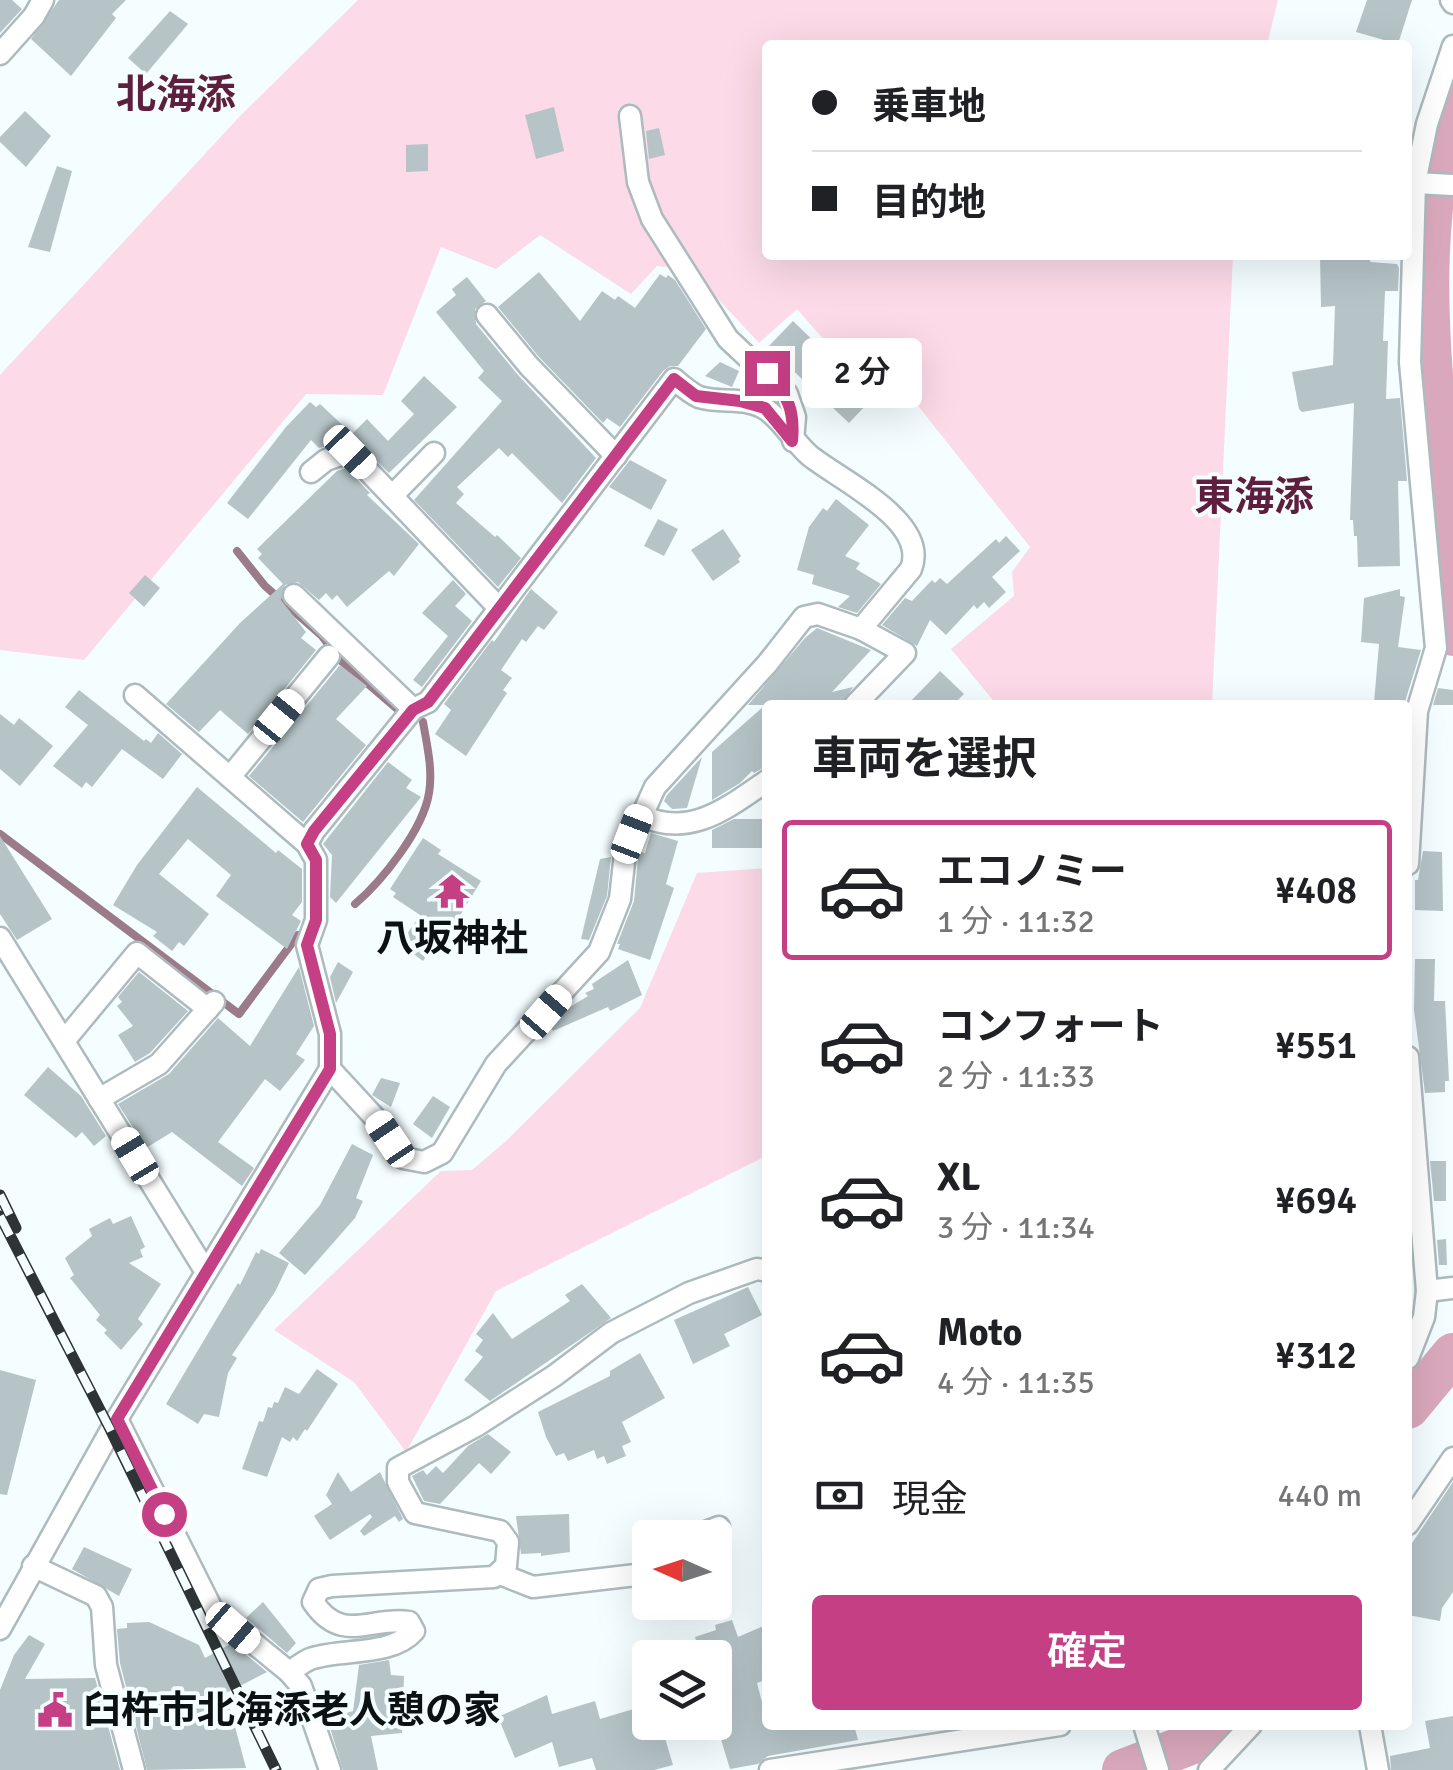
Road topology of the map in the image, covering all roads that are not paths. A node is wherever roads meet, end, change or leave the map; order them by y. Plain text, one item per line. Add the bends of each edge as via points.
1 (42, 0) edge
2 (1453, 46) edge
3 (0, 54) edge
4 (630, 116) dead end
5 (1418, 184) junction
6 (1450, 185) edge
7 (488, 314) dead end
8 (792, 441) junction
9 (434, 453) dead end
10 (616, 456) junction
11 (311, 472) dead end
12 (392, 496) junction
13 (294, 595) dead end
14 (499, 608) junction
15 (862, 629) junction
16 (329, 656) dead end
17 (1443, 661) edge
18 (135, 695) dead end
19 (861, 700) edge
20 (413, 710) junction
21 (230, 777) junction
22 (762, 784) edge
23 (1412, 796) edge
24 (640, 815) junction
25 (307, 844) junction
26 (0, 938) edge
27 (64, 1041) junction
28 (330, 1069) junction
29 (1412, 1087) edge
30 (99, 1099) junction
31 (762, 1270) edge
32 (206, 1272) junction
33 (1439, 1289) edge
34 (1412, 1348) edge
35 (117, 1419) junction
36 (1453, 1458) edge
37 (1412, 1518) edge
38 (33, 1566) junction
39 (500, 1574) junction
40 (632, 1575) edge
41 (0, 1629) edge
42 (289, 1672) junction
43 (1005, 1730) edge
44 (1146, 1730) edge
45 (1246, 1730) edge
46 (1371, 1730) edge
47 (134, 1770) edge
48 (330, 1770) edge
49 (770, 1770) edge
50 (1158, 1770) edge
51 (1208, 1770) edge
52 (1378, 1770) edge

1 - 3 street
2 - 5 street via 1430,114
4 - 8 street via 638,182 652,220 728,339 787,394
5 - 6 street
5 - 17 street via 1410,362
7 - 10 street
8 - 10 street via 765,408 696,396 674,379
8 - 15 street via 890,511 912,546 911,568
9 - 12 street
10 - 14 street
11 - 12 street via 350,452
12 - 14 street
13 - 20 street
14 - 20 street via 428,702
15 - 19 street via 905,653
15 - 24 street via 818,614 804,617 655,787
16 - 21 street
17 - 23 street via 1417,711
18 - 21 street
20 - 25 street
21 - 25 street
22 - 24 street via 699,822 678,825
24 - 28 street via 599,952 496,1064 442,1153 424,1162 403,1158
25 - 28 street via 316,860 316,920 307,945 330,1034
26 - 27 street
27 - 30 street
27 - 30 street via 137,953 211,1006 159,1064
28 - 32 street
29 - 33 street
30 - 32 street
31 - 39 street via 690,1292 611,1333 476,1426 398,1468 398,1482 415,1512 500,1531 508,1542
32 - 35 street
33 - 34 street
35 - 38 street
35 - 42 street via 212,1609
36 - 37 street
38 - 41 street
38 - 47 street via 96,1596 102,1607 106,1665
39 - 40 street via 533,1587
39 - 42 street via 318,1590 313,1602 341,1625 402,1621 414,1631
42 - 48 street via 301,1686
43 - 49 street
44 - 50 street
45 - 51 street
46 - 52 street

